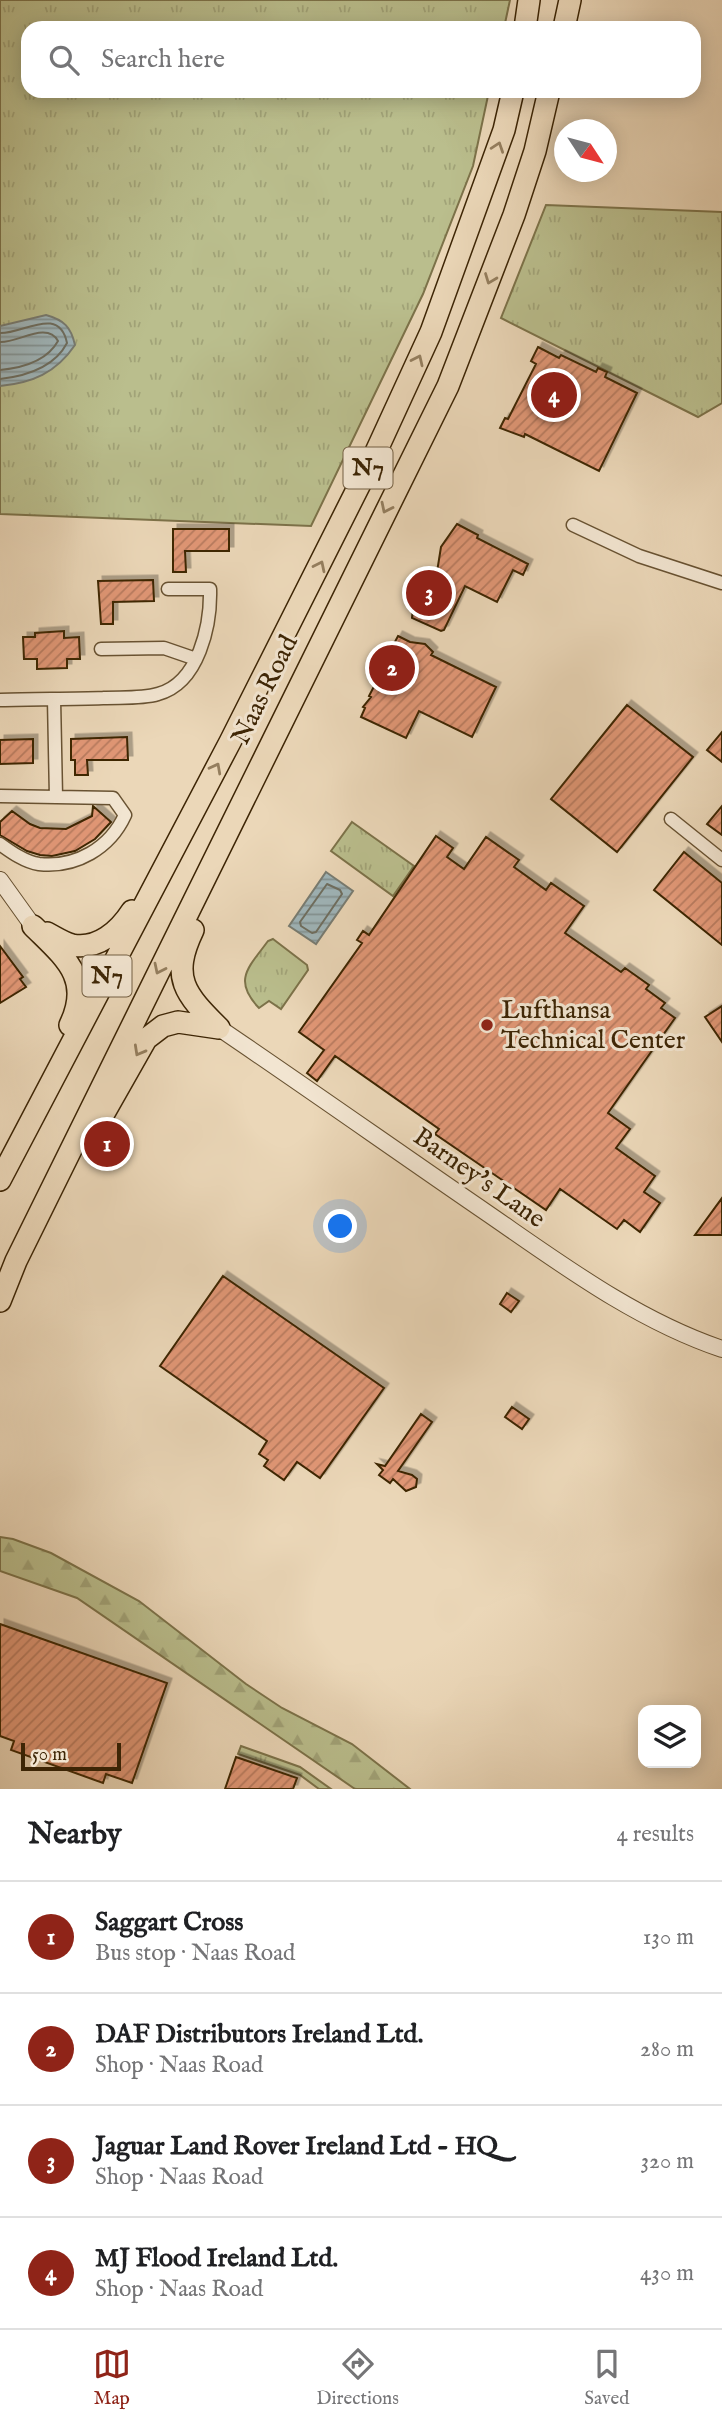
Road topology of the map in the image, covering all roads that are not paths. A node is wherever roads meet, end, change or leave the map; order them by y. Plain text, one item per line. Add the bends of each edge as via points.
1 (529, 0) edge
2 (570, 0) edge
3 (526, 21) edge
4 (566, 21) edge
5 (511, 98) edge
6 (547, 98) edge
7 (573, 525) dead end
8 (722, 583) edge
9 (168, 589) dead end
10 (101, 649) dead end
11 (196, 659) junction
12 (308, 666) junction
13 (54, 699) junction
14 (0, 700) edge
15 (0, 796) edge
16 (56, 797) junction
17 (671, 820) dead end
18 (184, 828) junction
19 (0, 844) edge
20 (722, 860) edge
21 (0, 880) edge
22 (33, 926) junction
23 (219, 1028) junction
24 (29, 1124) junction
25 (0, 1180) edge
26 (16, 1261) junction
27 (0, 1301) edge
28 (722, 1349) edge

1 - 3 highway
2 - 4 highway
18 -> 5 highway, Naas Road / N7 via 319,568 432,332
6 -> 12 highway, Naas Road / N7 via 536,151 453,374
7 - 8 street via 639,556
9 - 11 street via 210,589 206,632
10 - 11 street via 164,648
11 - 13 street via 179,681 160,694
12 - 23 highway, N7 via 263,787 183,952 182,972 191,998
12 -> 26 highway, Naas Road / N7
13 - 14 street
13 - 16 street
15 - 16 street
16 - 19 street via 113,798 125,815 118,830 98,849 77,860 37,864
17 - 20 street
18 - 22 highway, N7 via 125,921 105,940 72,945
18 - 24 highway, Naas Road / N7
21 - 22 street
22 - 24 highway, N7 via 70,963 79,984 77,1011
23 -> 26 highway, N7 via 178,1022 145,1039
23 - 28 street, Barney's Lane via 606,1293 662,1325
24 - 25 highway, Naas Road / N7
26 - 27 highway, Naas Road / N7

